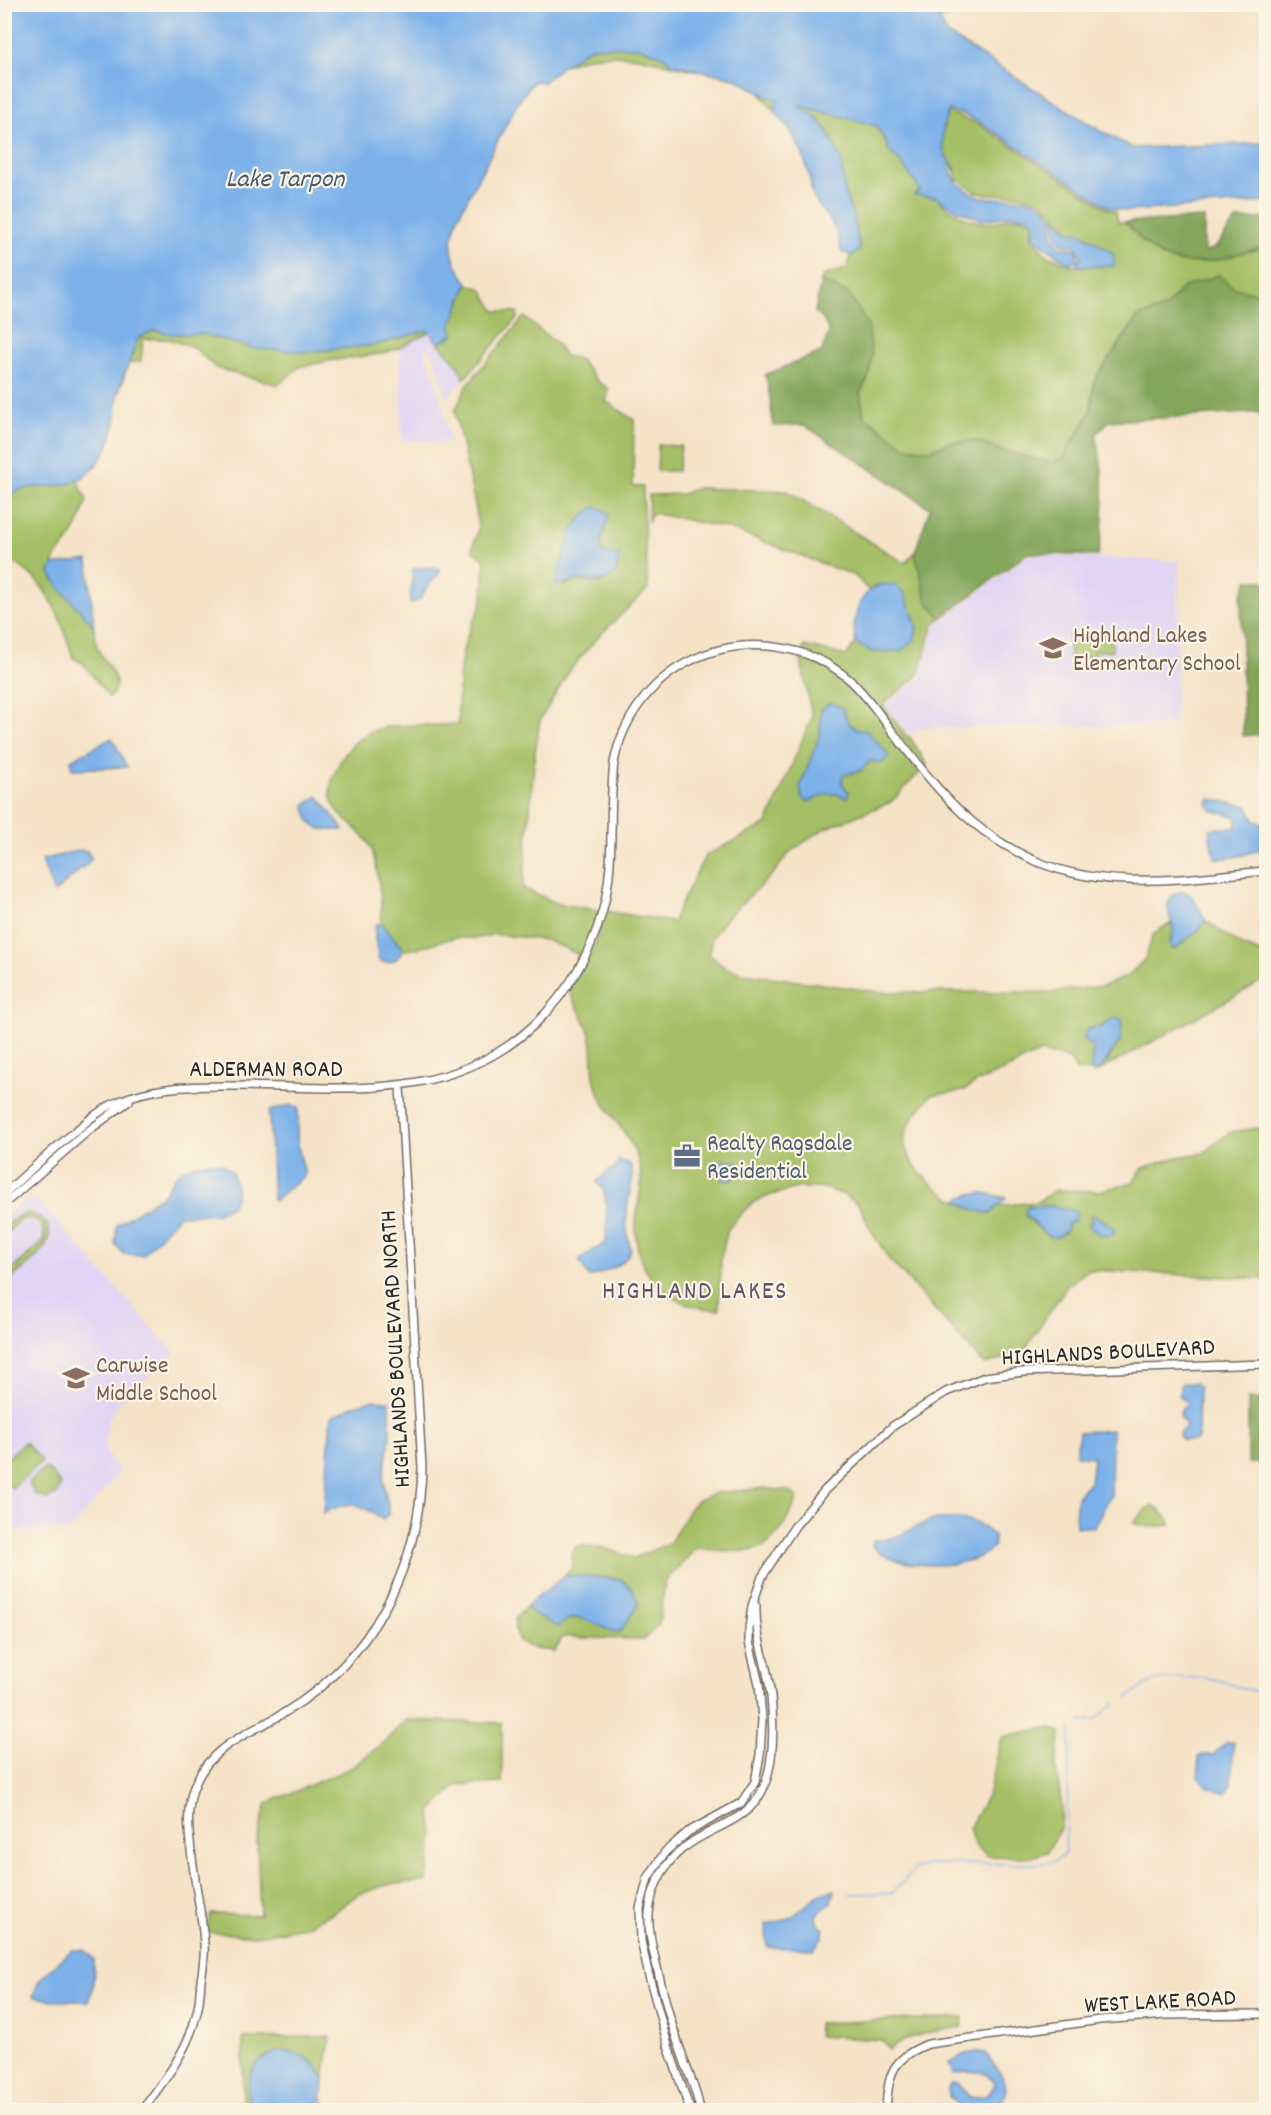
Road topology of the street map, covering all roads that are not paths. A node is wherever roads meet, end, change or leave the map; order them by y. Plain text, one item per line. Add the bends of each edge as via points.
1 (1266, 871) edge
2 (400, 1086) junction
3 (134, 1097) junction
4 (4, 1194) edge
5 (4, 1204) edge
6 (1266, 1364) edge
7 (757, 1592) junction
8 (1266, 2014) edge
9 (142, 2110) edge
10 (690, 2110) edge
11 (700, 2110) edge
12 (886, 2110) edge

1 - 2 street via 1131,881 1084,876 1042,863 992,838 959,811 865,696 837,671 783,648 750,645 722,649 689,662 663,679 642,700 624,731 616,750 613,775 610,870 605,901 586,955 560,996 526,1031 494,1054 453,1074
2 - 3 street, ALDERMAN ROAD via 187,1086
2 - 9 street, HIGHLANDS BOULEVARD NORTH via 422,1467 412,1544 385,1609 360,1647 334,1675 288,1711 222,1748 204,1766 195,1783 189,1835 204,1944 197,2012 170,2073
3 - 4 street, ALDERMAN ROAD via 97,1114
3 - 5 street, ALDERMAN ROAD
6 - 7 street, HIGHLANDS BOULEVARD via 1012,1372 945,1392 893,1426 825,1490 770,1562
7 - 10 street, HIGHLANDS BOULEVARD via 749,1636 762,1712 755,1782 741,1803 688,1832 665,1852 648,1878 640,1908 641,1941 649,1976
7 - 11 street, HIGHLANDS BOULEVARD via 756,1621 772,1713 766,1780 748,1809 676,1854 657,1882 649,1914 649,1930 674,2031
8 - 12 street, WEST LAKE ROAD via 1100,2020 928,2044 899,2061 889,2076

